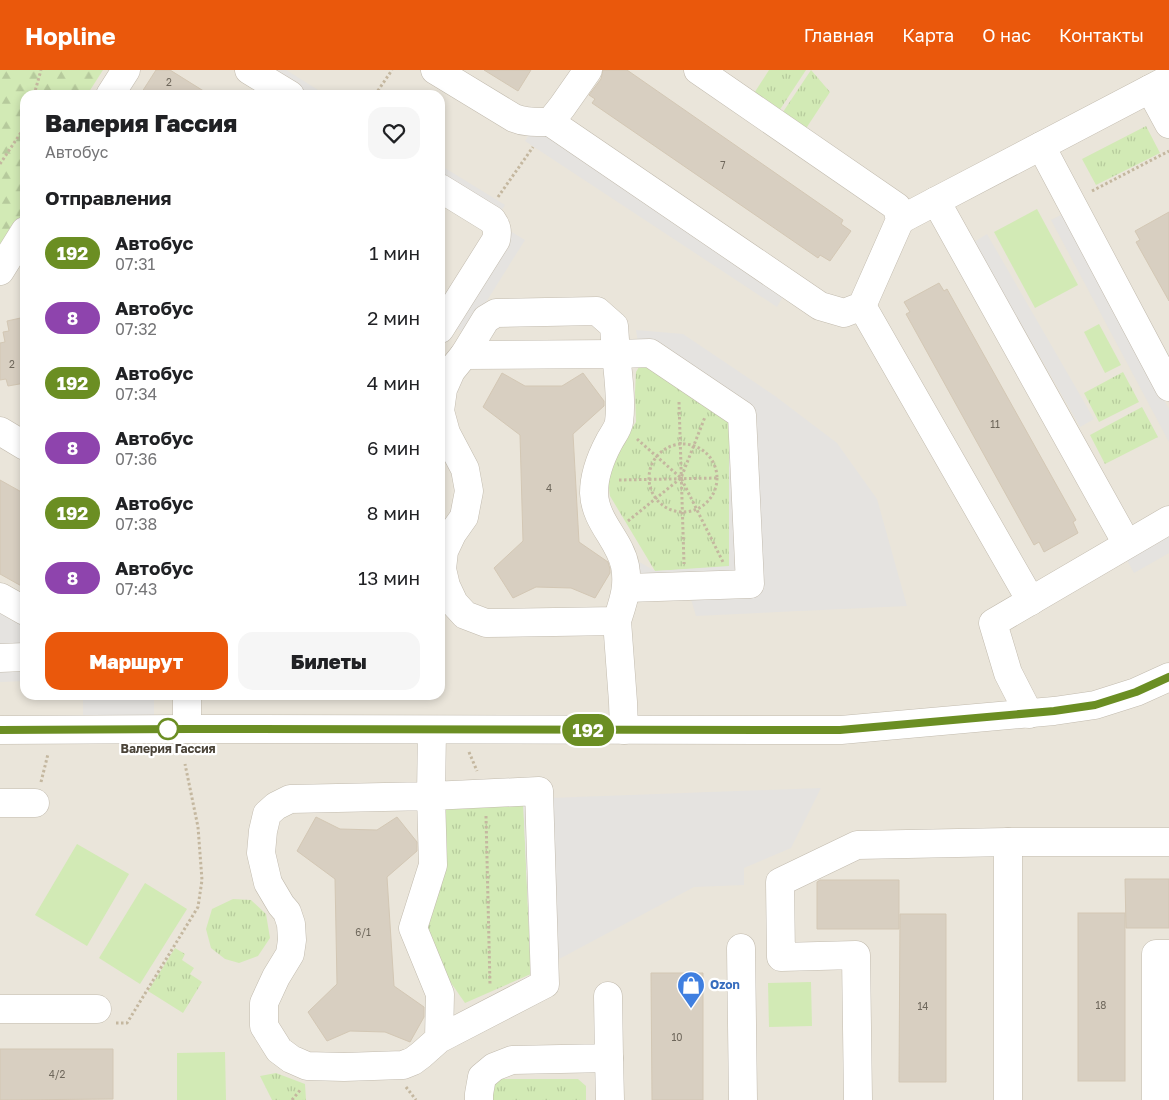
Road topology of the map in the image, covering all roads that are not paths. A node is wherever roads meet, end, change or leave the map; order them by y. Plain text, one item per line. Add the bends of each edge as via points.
1 (126, 70) edge
2 (249, 70) edge
3 (435, 70) edge
4 (588, 70) edge
5 (698, 70) edge
6 (1160, 84) edge
7 (113, 90) edge
8 (282, 90) edge
9 (550, 122) junction
10 (1169, 124) edge
11 (1041, 146) junction
12 (445, 191) edge
13 (936, 201) junction
14 (900, 220) junction
15 (16, 232) edge
16 (0, 272) edge
17 (862, 306) junction
18 (445, 321) edge
19 (616, 354) junction
20 (464, 355) junction
21 (445, 385) edge
22 (1169, 387) edge
23 (445, 429) edge
24 (0, 431) edge
25 (20, 443) edge
26 (1169, 520) edge
27 (1127, 544) junction
28 (445, 549) edge
29 (445, 582) edge
30 (627, 588) junction
31 (0, 598) edge
32 (1031, 601) junction
33 (20, 608) edge
34 (617, 622) junction
35 (20, 657) edge
36 (0, 658) edge
37 (1169, 677) edge
38 (187, 700) edge
39 (1029, 714) junction
40 (188, 729) junction
41 (0, 730) edge
42 (432, 730) junction
43 (624, 730) junction
44 (431, 796) junction
45 (0, 803) edge
46 (35, 803) road end
47 (1008, 842) junction
48 (1169, 842) edge
49 (741, 948) dead end
50 (1169, 954) edge
51 (608, 996) dead end
52 (0, 1009) edge
53 (97, 1009) road end
54 (439, 1039) junction
55 (609, 1058) junction
56 (478, 1100) edge
57 (610, 1100) edge
58 (743, 1100) edge
59 (858, 1100) edge
60 (1008, 1100) edge
61 (1156, 1100) edge

1 - 7 street
2 - 8 street
3 - 9 street via 514,118 523,122
4 - 9 street
5 - 14 street via 897,207
6 - 10 street
6 - 11 street
9 - 17 street via 820,306 844,313
11 - 13 street
11 - 22 street
12 - 18 street via 492,220 498,233
13 - 14 street
13 - 27 street
14 - 17 street
15 - 16 street
17 - 32 street
19 - 20 street
19 - 20 street via 614,326 597,311 496,313 486,319
19 - 30 street via 619,424 597,473 594,494 604,527 625,564
19 - 30 street via 650,353 742,415 750,584
20 - 21 street
23 - 28 street via 465,469 469,491 464,517
24 - 25 street
26 - 27 street
27 - 32 street
29 - 34 street via 454,603 465,615 486,623
30 - 34 street
31 - 33 street
32 - 39 street via 993,623 1008,673
34 - 43 street
35 - 36 street
37 - 39 street via 1095,705
38 - 40 street
39 - 43 street via 840,730
40 - 41 street
40 - 42 street
42 - 43 street
42 - 44 street
44 - 54 street via 433,865 413,928 440,994
44 - 54 street via 539,791 544,984
44 - 54 street via 290,800 267,814 261,853 268,883 287,912 292,940 290,954 264,1003 264,1026 279,1050 307,1066 403,1064 413,1061
45 - 46 street
47 - 48 street
47 - 59 street via 857,845 780,882 781,957 856,955
47 - 60 street
49 - 58 street
50 - 61 street via 1156,954
51 - 55 street
52 - 53 street
55 - 56 street via 512,1060 494,1067 482,1077
55 - 57 street

